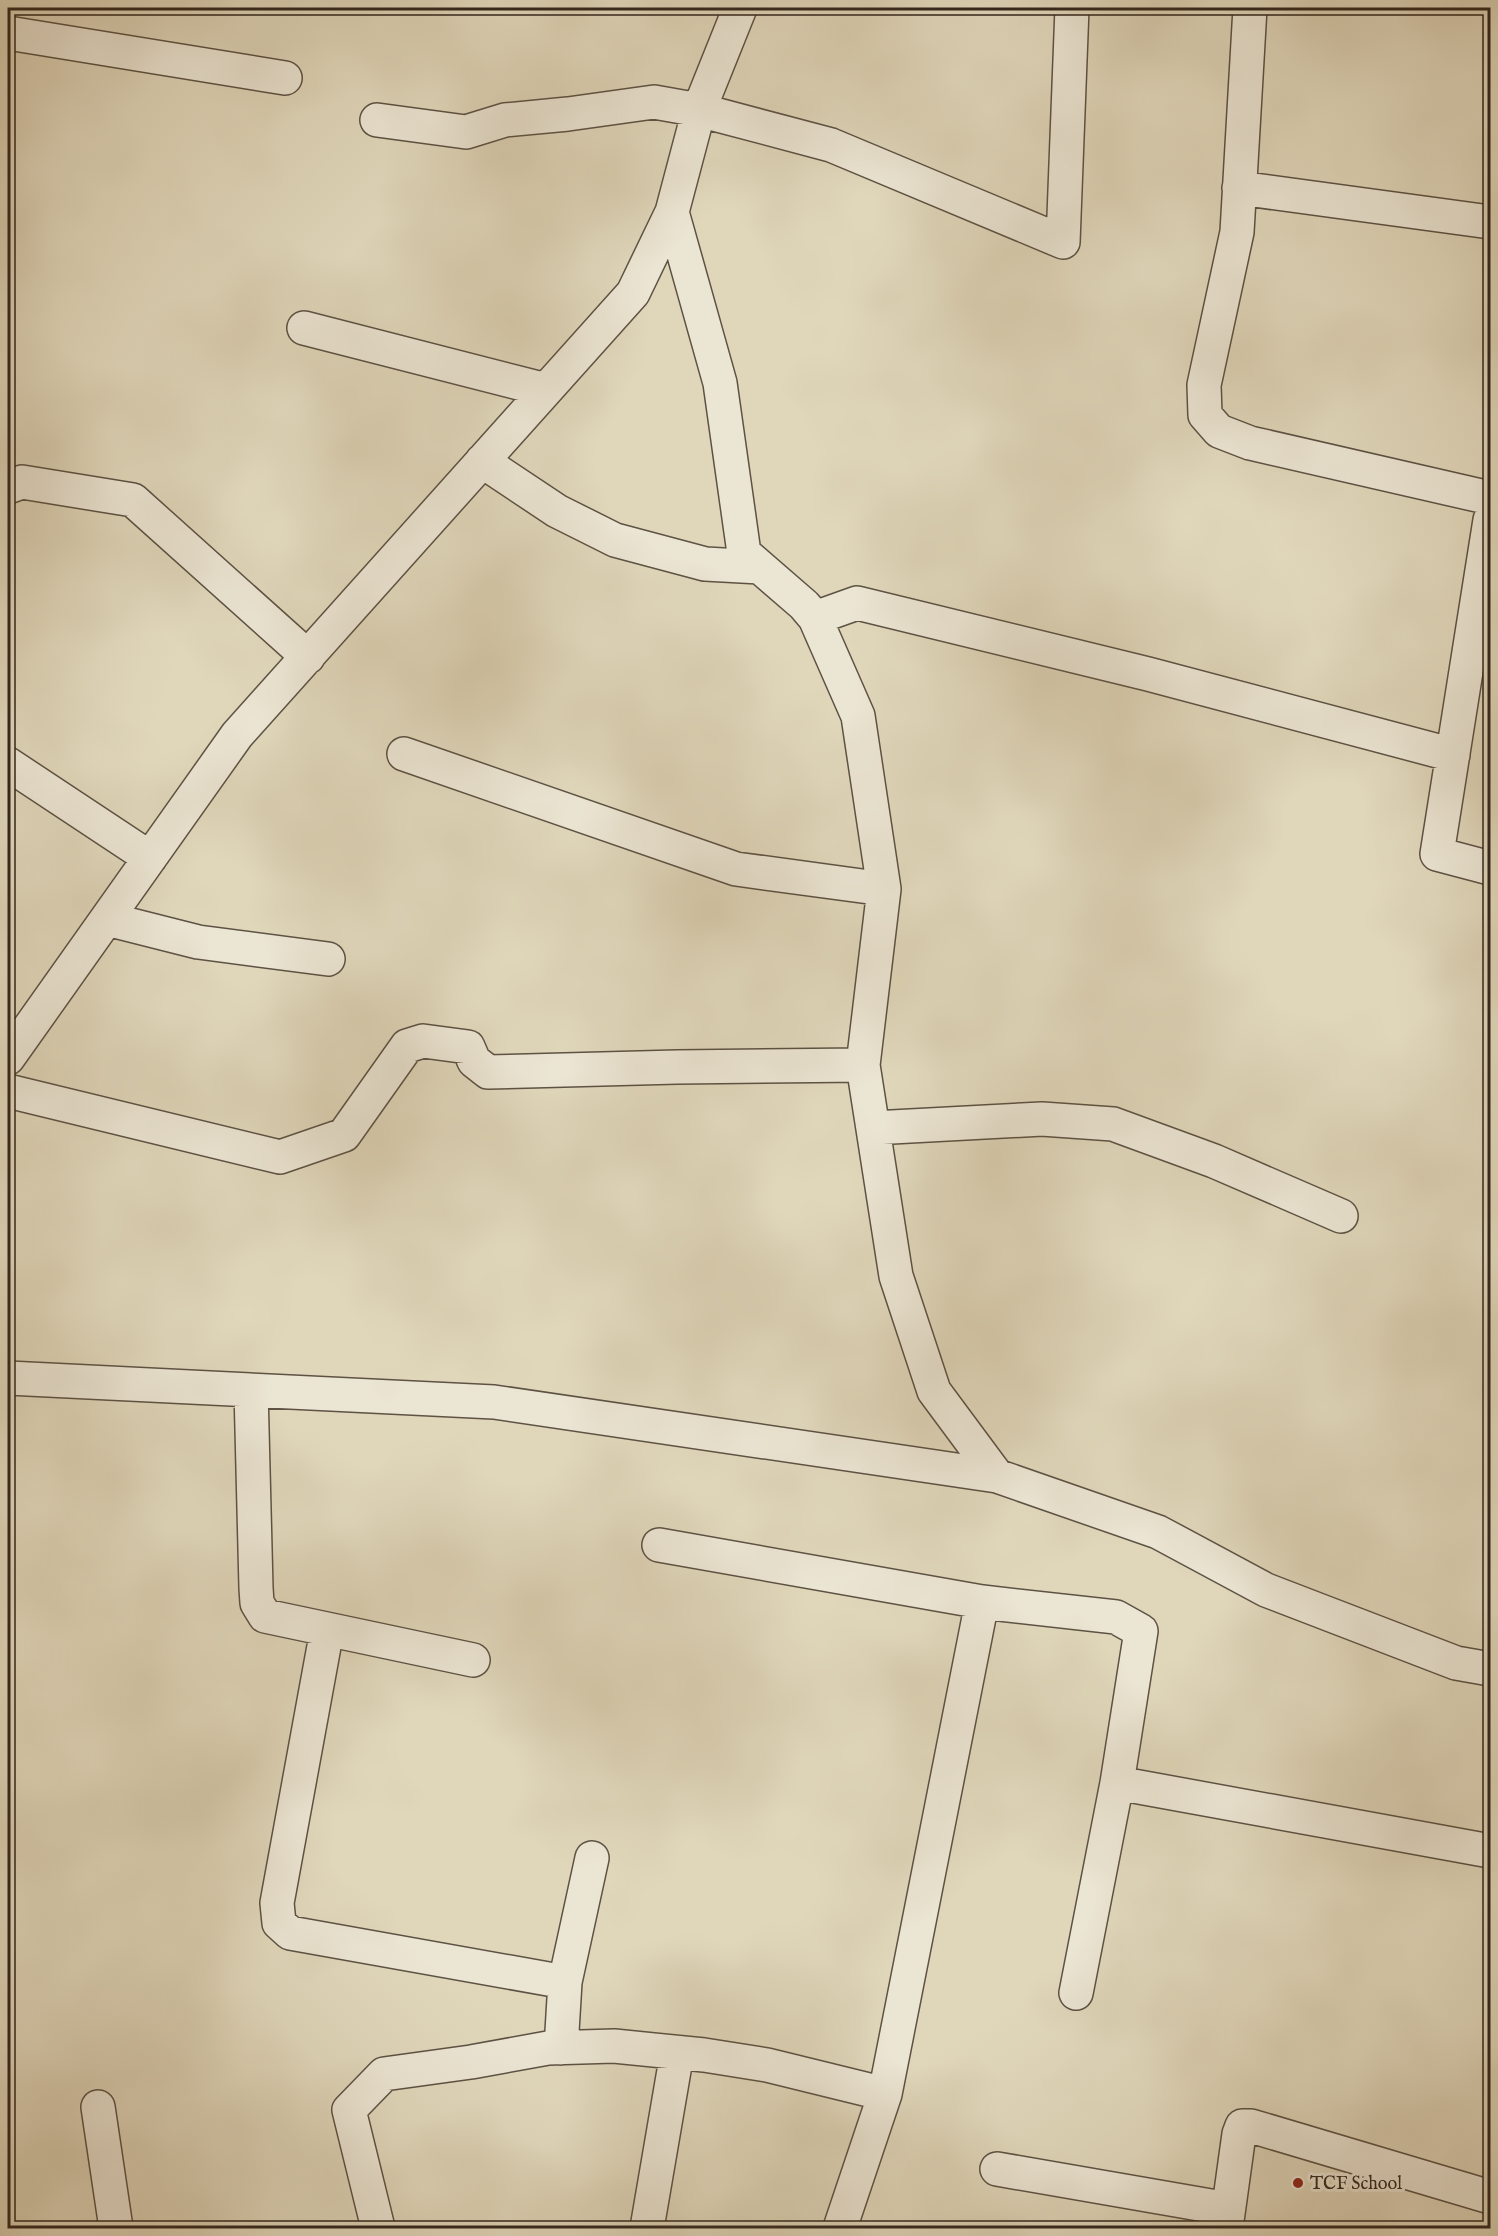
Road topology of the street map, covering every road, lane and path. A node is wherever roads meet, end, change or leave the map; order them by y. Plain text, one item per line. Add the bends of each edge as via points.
1 (740, 8) edge
2 (1072, 8) edge
3 (1250, 8) edge
4 (8, 33) edge
5 (285, 78) dead end
6 (699, 110) junction
7 (377, 120) dead end
8 (1239, 188) junction
9 (672, 212) junction
10 (1491, 222) edge
11 (304, 328) dead end
12 (546, 390) junction
13 (482, 461) junction
14 (8, 487) edge
15 (1491, 498) edge
16 (1491, 520) edge
17 (760, 567) junction
18 (814, 618) junction
19 (308, 657) junction
20 (404, 754) dead end
21 (1453, 755) junction
22 (8, 764) edge
23 (150, 858) junction
24 (1491, 868) edge
25 (884, 889) junction
26 (106, 919) junction
27 (328, 959) dead end
28 (8, 1058) edge
29 (863, 1065) junction
30 (8, 1091) edge
31 (873, 1128) junction
32 (1341, 1216) dead end
33 (8, 1378) edge
34 (251, 1390) junction
35 (998, 1476) junction
36 (659, 1545) dead end
37 (982, 1602) junction
38 (327, 1630) junction
39 (473, 1660) dead end
40 (1491, 1669) edge
41 (1117, 1783) junction
42 (1491, 1851) edge
43 (592, 1858) dead end
44 (565, 1982) junction
45 (1076, 1993) dead end
46 (561, 2048) junction
47 (677, 2053) junction
48 (885, 2094) junction
49 (98, 2107) dead end
50 (997, 2169) dead end
51 (1491, 2198) edge
52 (1227, 2219) edge
53 (116, 2229) edge
54 (378, 2229) edge
55 (646, 2229) edge
56 (840, 2229) edge

1 - 6 street
2 - 6 street via 1062,242 831,145
3 - 8 street
4 - 5 street
6 - 7 street via 654,102 505,120 466,132
6 - 9 street
8 - 10 street
8 - 15 street via 1237,232 1204,385 1205,416 1218,430 1250,443
9 - 12 street via 633,293
9 - 17 street via 720,382 744,553
11 - 12 street
12 - 13 street
13 - 17 street via 557,511 615,540 705,564
13 - 19 street
14 - 19 street via 22,482 133,500
16 - 21 street
17 - 18 street
18 - 21 street via 857,603 1148,674
18 - 25 street via 858,716
19 - 23 street via 237,735
20 - 25 street via 736,869
21 - 24 street via 1437,854
22 - 23 street
23 - 26 street
25 - 29 street
26 - 27 street via 198,942
26 - 28 street
29 - 30 street via 488,1072 474,1061 468,1047 423,1041 407,1046 344,1134 280,1157
29 - 31 street
31 - 32 street via 1042,1119 1113,1124 1214,1161
31 - 35 street via 896,1276 934,1391
33 - 34 street
34 - 35 street via 494,1402
34 - 38 street via 257,1603 265,1616
35 - 40 street via 1158,1532 1266,1590 1456,1663
36 - 37 street
37 - 41 street via 1116,1617 1141,1631
37 - 48 street
38 - 39 street
38 - 44 street via 277,1904 279,1923 290,1933
41 - 42 street
41 - 45 street
43 - 44 street
44 - 46 street
46 - 47 street via 614,2046
46 - 54 street via 384,2074 365,2091 349,2110
47 - 48 street via 767,2065
47 - 55 street
48 - 56 street
49 - 53 street
50 - 52 street
51 - 52 street via 1242,2126

